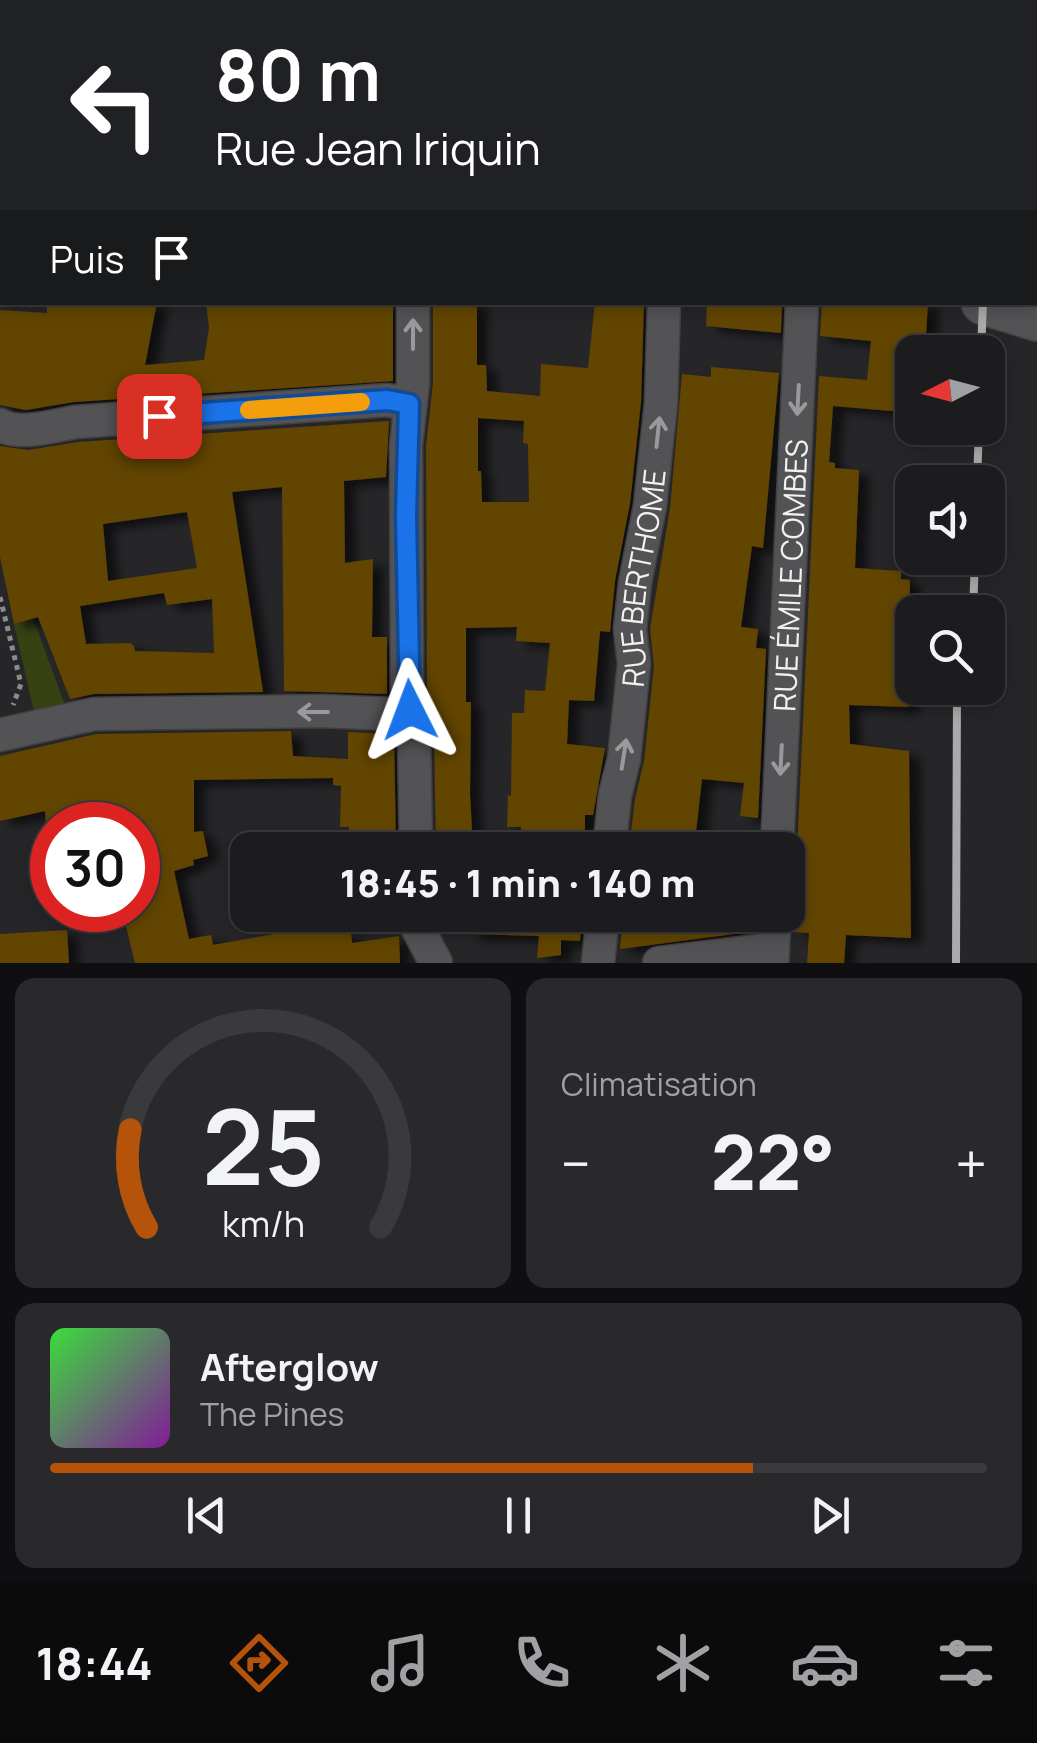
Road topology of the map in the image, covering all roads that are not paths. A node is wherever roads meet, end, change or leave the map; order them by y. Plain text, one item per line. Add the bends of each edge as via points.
1 (412, 305) edge
2 (664, 305) edge
3 (802, 305) edge
4 (409, 404) junction
5 (0, 425) edge
6 (410, 710) junction
7 (7, 734) edge
8 (416, 832) edge
9 (611, 832) edge
10 (779, 832) edge
11 (420, 932) edge
12 (601, 932) edge
13 (773, 956) edge
14 (436, 963) edge
15 (598, 963) edge
16 (660, 963) edge

4 -> 1 street
9 -> 2 street, RUE BERTHOME via 661,404
3 -> 10 street, RUE ÉMILE COMBES
4 - 5 street via 387,400 9,430
4 - 6 street
6 -> 7 street via 94,714
6 - 8 street
11 - 14 street
12 - 15 street
13 - 16 street

